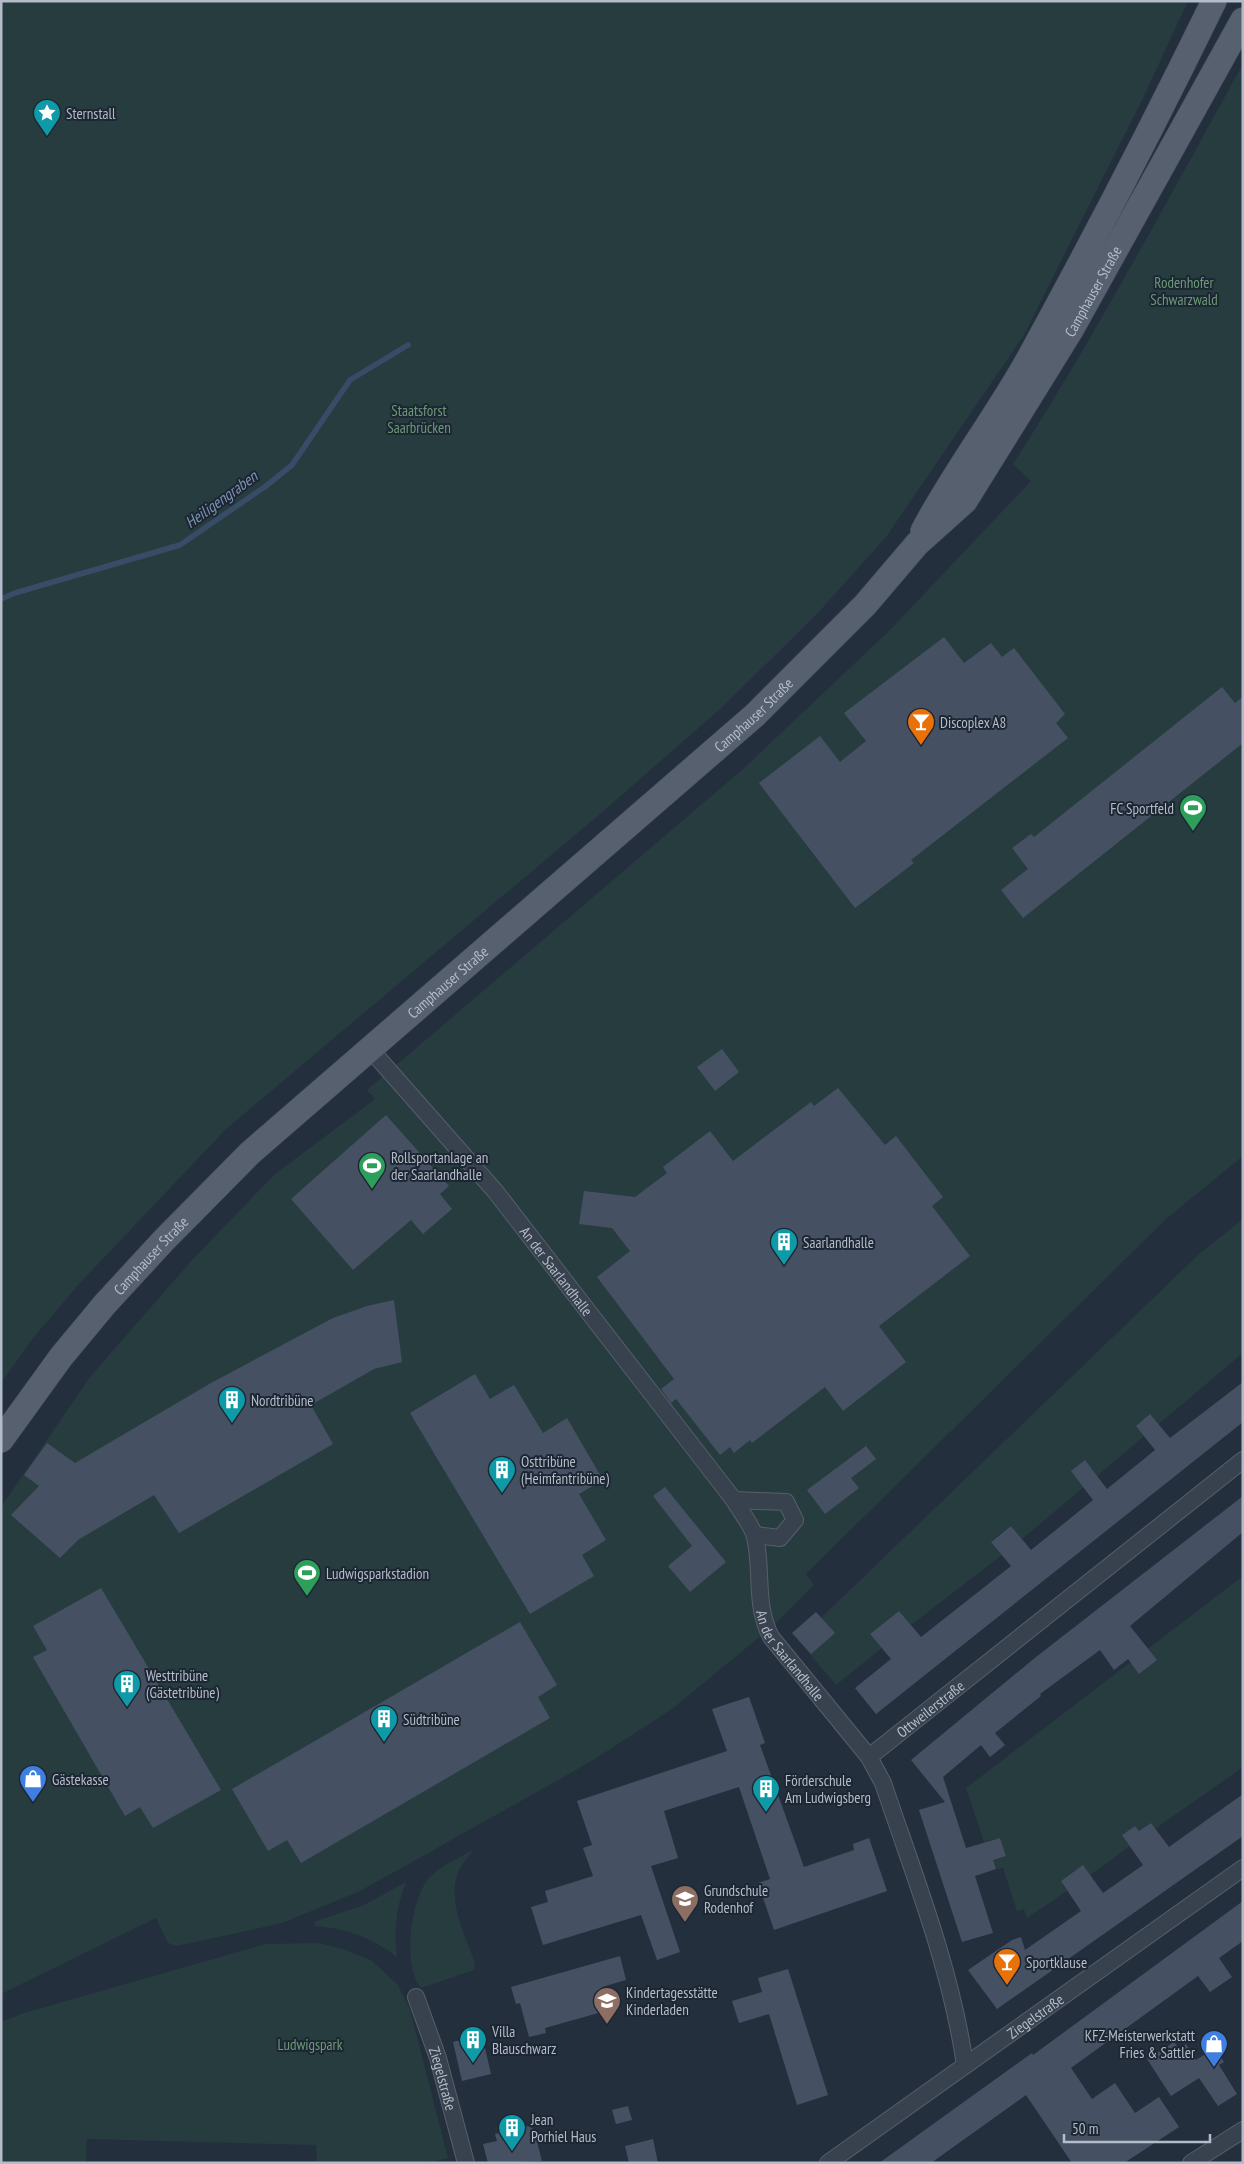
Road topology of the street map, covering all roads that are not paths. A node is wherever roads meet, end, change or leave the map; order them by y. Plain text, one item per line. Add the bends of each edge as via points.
1 (1214, 1) edge
2 (1243, 20) edge
3 (917, 544) junction
4 (370, 1049) junction
5 (1, 1440) edge
6 (1243, 1460) edge
7 (734, 1500) junction
8 (755, 1535) junction
9 (870, 1757) junction
10 (1243, 1868) edge
11 (416, 1997) dead end
12 (965, 2064) junction
13 (1243, 2130) edge
14 (466, 2163) edge
15 (828, 2163) edge
16 (1191, 2163) edge

1 - 3 main road, Camphauser Straße via 1157,118 1027,362 944,491
2 - 3 main road, Camphauser Straße via 1075,322 998,450 964,501
3 - 4 main road, Camphauser Straße via 859,612 755,715
4 - 5 main road, Camphauser Straße via 250,1153 164,1240 61,1357
4 - 7 street, An der Saarlandhalle via 495,1190
6 - 9 street, Ottweilerstraße
7 - 8 street, An der Saarlandhalle
7 - 8 street via 786,1502 796,1520 780,1538
8 - 9 street, An der Saarlandhalle via 760,1568 759,1598 771,1637
9 - 12 street via 883,1783 946,1973
10 - 12 street, Ziegelstraße
11 - 14 street, Ziegelstraße via 438,2058
12 - 15 street, Ziegelstraße
13 - 16 street

